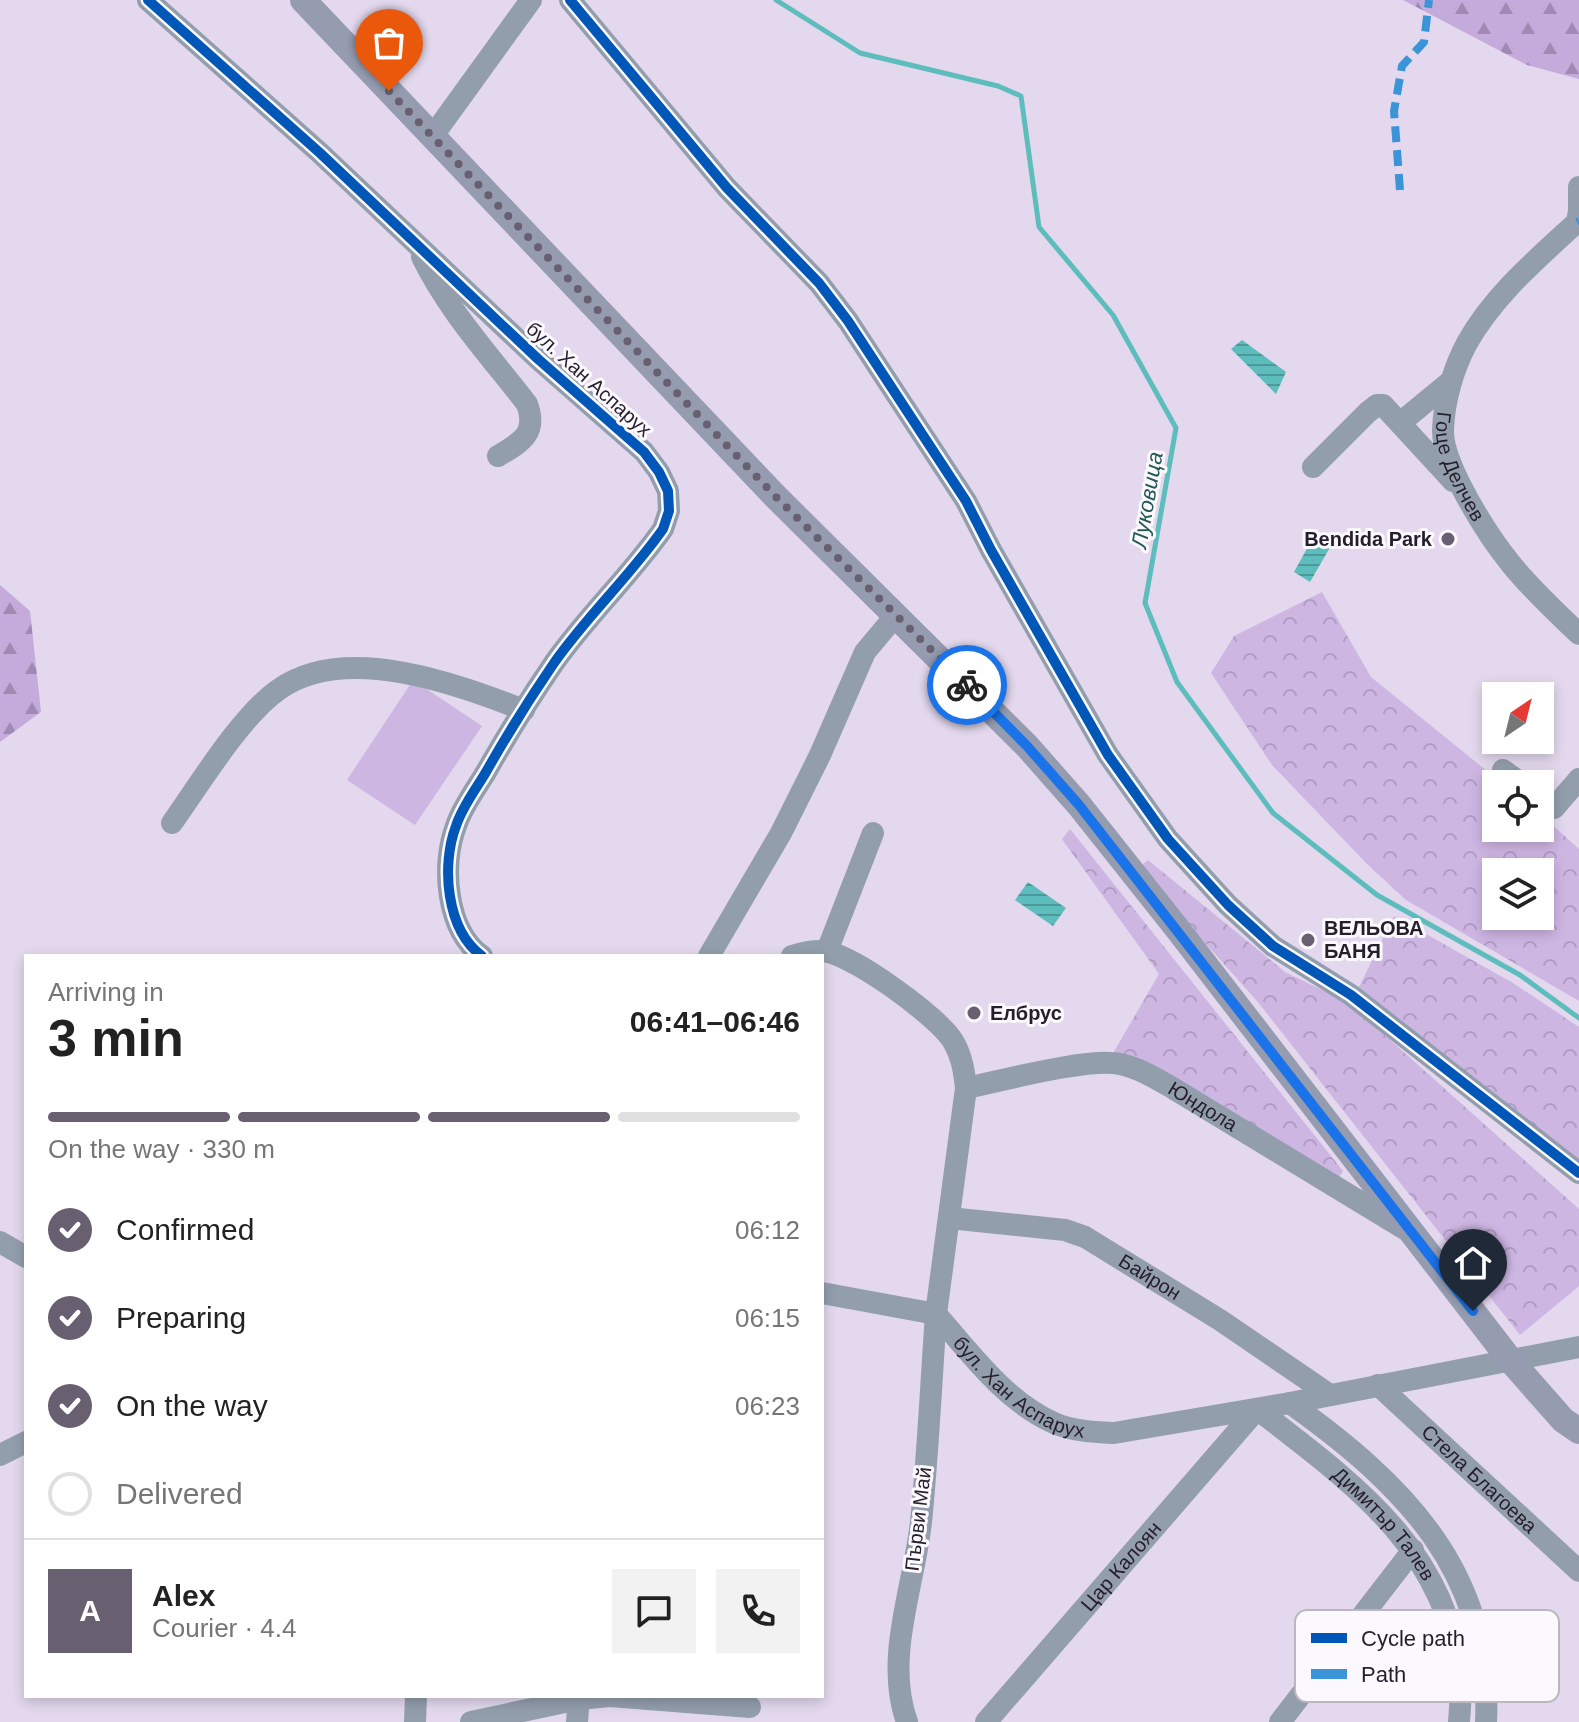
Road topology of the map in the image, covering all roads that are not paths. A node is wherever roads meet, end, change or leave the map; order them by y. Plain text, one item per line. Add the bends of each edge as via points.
1 (148, 0) edge
2 (303, 0) edge
3 (531, 0) edge
4 (570, 0) edge
5 (432, 137) junction
6 (1579, 198) edge
7 (414, 242) junction
8 (1451, 381) junction
9 (1400, 423) junction
10 (498, 456) dead end
11 (1313, 467) dead end
12 (1466, 496) junction
13 (896, 615) junction
14 (1579, 634) edge
15 (524, 710) junction
16 (1579, 779) edge
17 (1554, 808) edge
18 (172, 823) dead end
19 (873, 833) dead end
20 (827, 951) junction
21 (479, 954) edge
22 (710, 954) edge
23 (806, 954) edge
24 (966, 1088) junction
25 (1579, 1173) edge
26 (949, 1218) junction
27 (1417, 1236) junction
28 (0, 1242) edge
29 (24, 1256) edge
30 (824, 1293) edge
31 (936, 1314) junction
32 (1579, 1347) edge
33 (1511, 1361) junction
34 (1378, 1385) junction
35 (1330, 1395) junction
36 (1290, 1403) junction
37 (1257, 1409) junction
38 (1579, 1431) edge
39 (24, 1443) edge
40 (0, 1455) edge
41 (1413, 1550) junction
42 (1579, 1571) edge
43 (1367, 1610) edge
44 (1444, 1610) edge
45 (1472, 1610) edge
46 (416, 1698) edge
47 (579, 1698) edge
48 (633, 1698) edge
49 (1295, 1702) edge
50 (1460, 1702) edge
51 (750, 1708) edge
52 (415, 1722) edge
53 (471, 1722) edge
54 (577, 1722) edge
55 (907, 1722) edge
56 (986, 1722) edge
57 (1280, 1722) edge
58 (1459, 1722) edge

1 - 7 street, бул. Хан Аспарух
2 - 5 main road, Юндола
3 - 5 street
4 - 25 street via 727,188 819,283 848,321 966,501 1108,755 1168,839 1273,946 1351,995
5 - 13 main road, Юндола
6 - 8 street, Гоце Делчев via 1577,222 1492,308 1467,342
7 - 10 street via 437,287 533,419 519,443
7 - 15 street, бул. Хан Аспарух via 644,452 668,491 663,529 555,662
8 - 9 street
8 - 12 street, Гоце Делчев via 1443,433
9 - 11 street via 1377,405
9 - 12 street
12 - 14 street, Гоце Делчев via 1510,563
13 - 22 street via 865,652 781,833
13 - 27 main road, Юндола via 1079,805
15 - 18 street via 398,671 341,669 308,675 277,690 253,715
15 - 21 street, бул. Хан Аспарух via 455,826 448,864 460,931
16 - 17 street
19 - 20 street
20 - 23 street
20 - 24 street, бул. Хан Аспарух via 941,1025 963,1062
24 - 26 street, бул. Хан Аспарух
24 - 27 street, Юндола via 1086,1064 1118,1063 1171,1087
26 - 31 street, бул. Хан Аспарух
26 - 35 street, Байрон via 1065,1230 1085,1237
27 - 33 main road, Юндола
28 - 29 street
30 - 31 street
31 - 37 street, бул. Хан Аспарух via 997,1383 1055,1424 1114,1433
31 - 55 street, Първи Май via 921,1526 900,1649 898,1684
32 - 33 street, бул. Хан Аспарух
33 - 34 street, бул. Хан Аспарух
33 - 38 main road, Юндола
34 - 35 street, бул. Хан Аспарух
34 - 42 street, Стела Благоева
35 - 36 street, бул. Хан Аспарух
36 - 37 street, бул. Хан Аспарух
36 - 45 street, Димитър Талев via 1397,1491 1451,1564
37 - 41 street, Димитър Талев via 1355,1486
37 - 56 street, Цар Калоян
39 - 40 street
41 - 43 street
41 - 44 street, Димитър Талев
46 - 52 street
47 - 53 street
47 - 54 street
48 - 51 street
49 - 57 street
50 - 58 street, Димитър Талев

